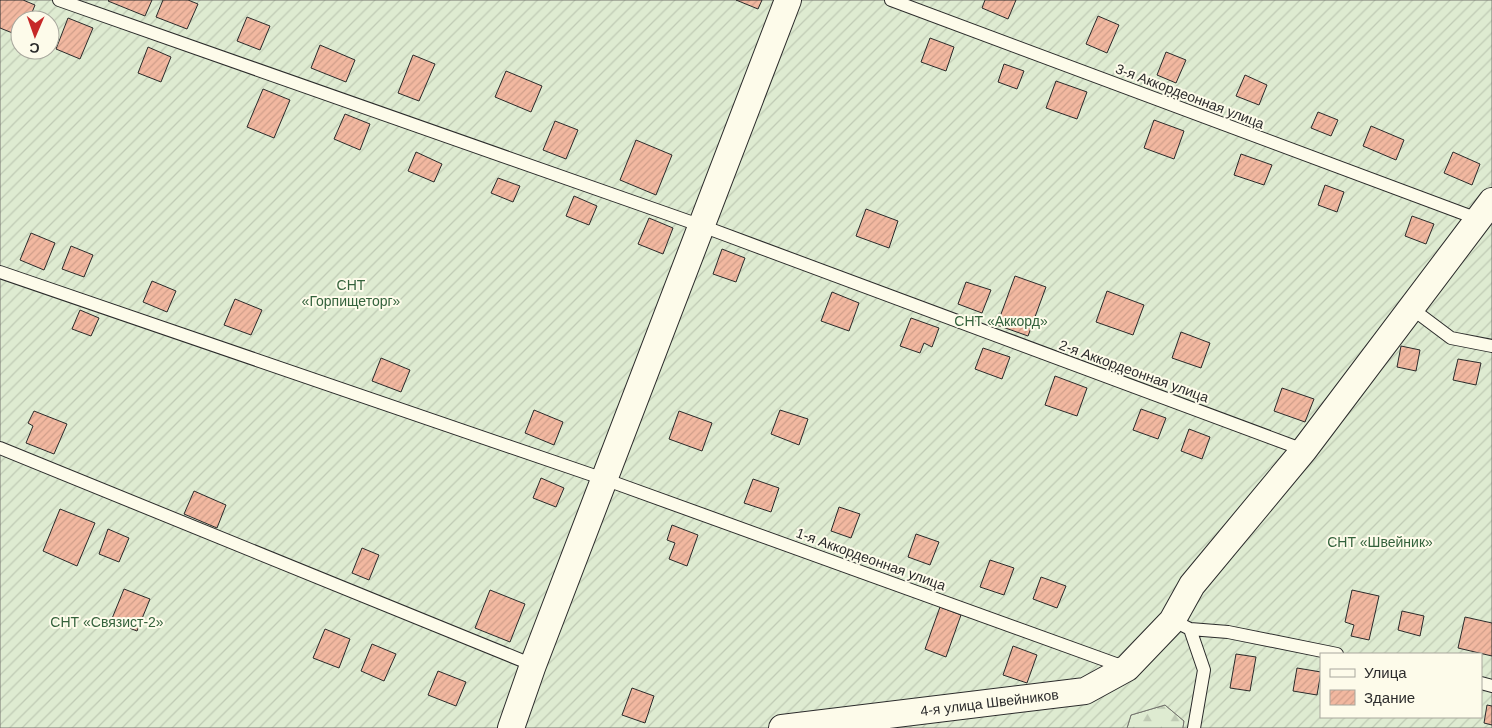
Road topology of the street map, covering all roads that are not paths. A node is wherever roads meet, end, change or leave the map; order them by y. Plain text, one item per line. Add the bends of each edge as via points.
1 (58, 0) edge
2 (788, 0) edge
3 (891, 0) edge
4 (1485, 210) edge
5 (702, 226) junction
6 (0, 272) edge
7 (1411, 308) junction
8 (1492, 346) edge
9 (0, 448) edge
10 (1304, 450) junction
11 (604, 479) junction
12 (1181, 625) junction
13 (1331, 653) edge
14 (533, 665) junction
15 (1127, 668) junction
16 (511, 728) edge
17 (782, 728) edge
18 (1194, 728) edge

1 - 5 lane, 2-я Аккордеонная улица
2 - 5 street
3 - 4 lane, 3-я Аккордеонная улица
4 - 7 street, 4-я улица Швейников
5 - 10 lane, 2-я Аккордеонная улица
5 - 11 street
6 - 11 lane, 1-я Аккордеонная улица
7 - 8 lane via 1451,338
7 - 10 street, 4-я улица Швейников
9 - 14 lane
10 - 12 street, 4-я улица Швейников via 1192,585
11 - 14 street
11 - 15 lane, 1-я Аккордеонная улица
12 - 13 lane
12 - 15 street, 4-я улица Швейников
12 - 18 lane via 1204,670
14 - 16 street
15 - 17 street, 4-я улица Швейников via 1085,691

